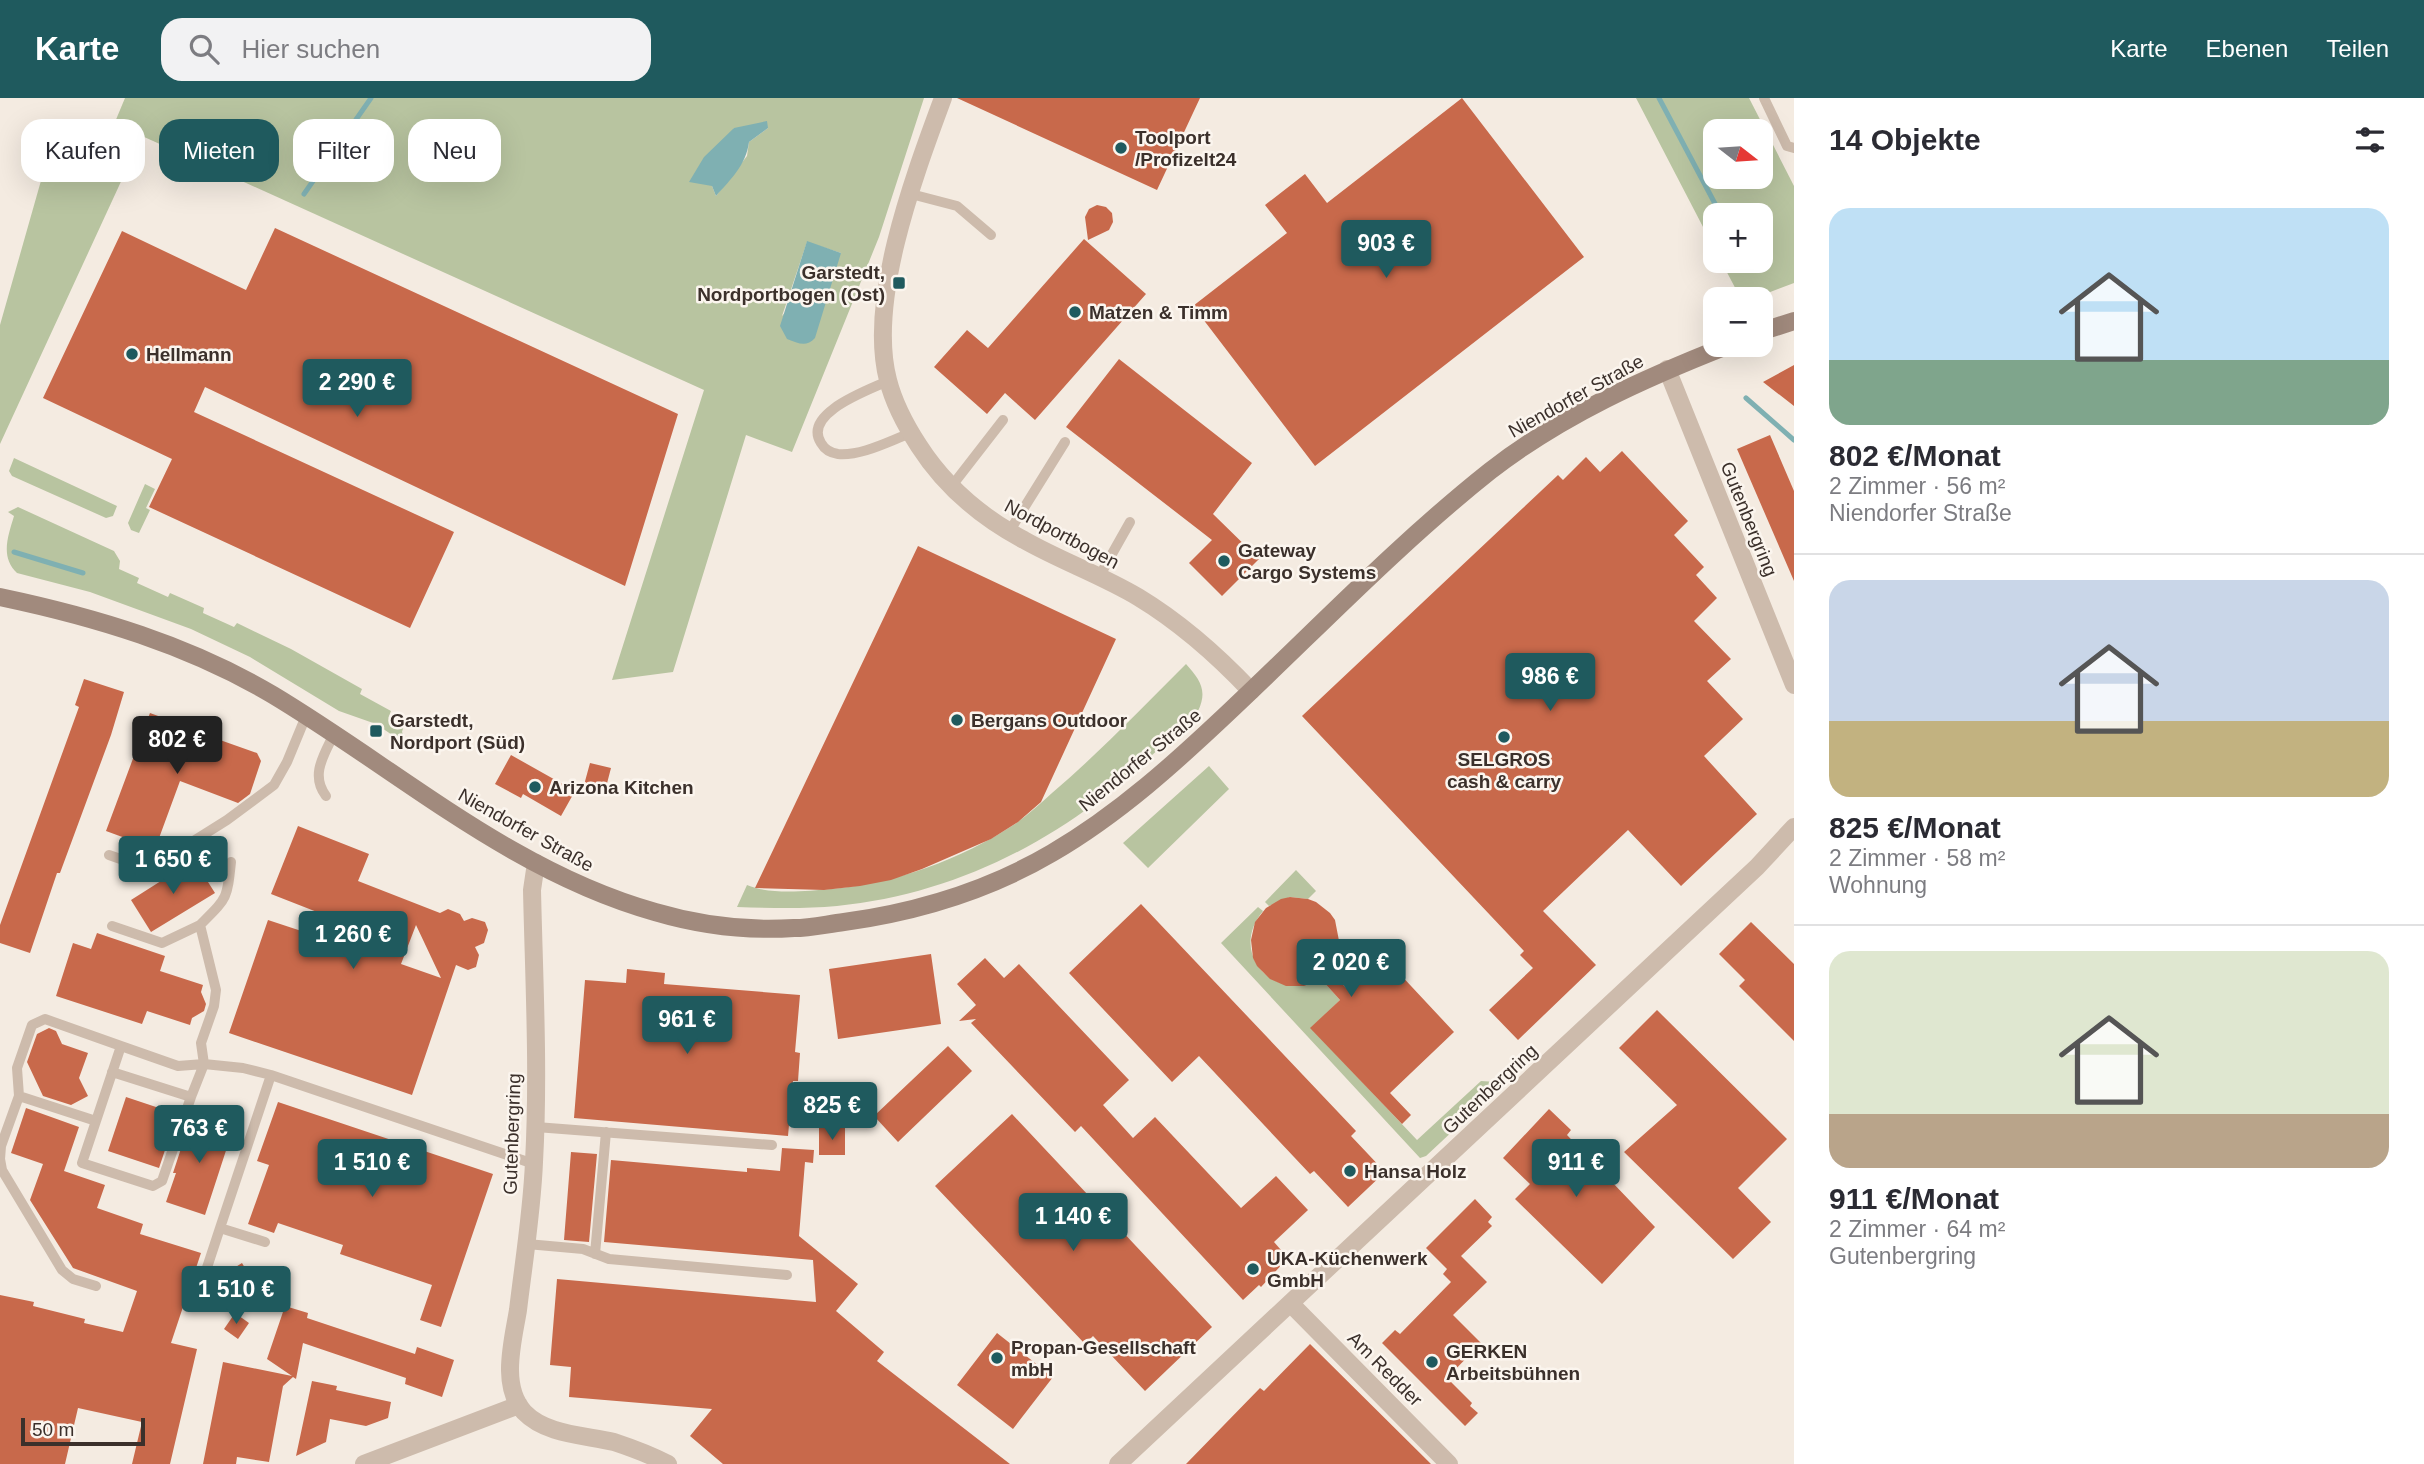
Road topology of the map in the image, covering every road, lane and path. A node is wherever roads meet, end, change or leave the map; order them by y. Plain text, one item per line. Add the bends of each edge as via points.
1 (943, 98) edge
2 (1764, 98) edge
3 (1794, 148) edge
4 (911, 194) junction
5 (991, 234) dead end
6 (1794, 321) edge
7 (1773, 328) edge
8 (1703, 355) edge
9 (1667, 369) junction
10 (888, 381) junction
11 (1003, 420) dead end
12 (911, 433) junction
13 (1065, 442) dead end
14 (951, 487) junction
15 (1130, 522) dead end
16 (1009, 532) junction
17 (1099, 577) junction
18 (0, 597) edge
19 (1794, 685) edge
20 (1251, 691) junction
21 (306, 716) junction
22 (334, 734) junction
23 (326, 796) dead end
24 (1794, 827) edge
25 (108, 855) dead end
26 (231, 862) dead end
27 (536, 863) junction
28 (200, 925) junction
29 (112, 926) dead end
30 (121, 1046) junction
31 (204, 1064) junction
32 (112, 1072) junction
33 (271, 1075) junction
34 (19, 1096) junction
35 (191, 1097) junction
36 (96, 1121) junction
37 (536, 1127) junction
38 (606, 1132) junction
39 (772, 1145) dead end
40 (534, 1164) junction
41 (220, 1228) junction
42 (265, 1242) dead end
43 (527, 1244) junction
44 (595, 1254) junction
45 (788, 1275) dead end
46 (96, 1286) dead end
47 (197, 1298) dead end
48 (1291, 1304) junction
49 (519, 1405) junction
50 (364, 1464) edge
51 (668, 1464) edge
52 (1118, 1464) edge
53 (1449, 1464) edge

1 - 4 street, Nordportbogen
2 - 3 lane via 1787,146
4 - 5 lane via 957,206
4 - 10 street, Nordportbogen via 889,272 884,309
6 - 7 main road
8 - 9 main road, Niendorfer Straße
9 - 19 street, Gutenbergring
9 - 20 main road, Niendorfer Straße via 1537,438 1493,469 1366,580
10 - 12 street, Nordportbogen
10 - 12 lane via 839,404 825,416 818,439 836,454
11 - 14 lane
12 - 14 street, Nordportbogen via 934,470
13 - 16 lane
14 - 16 street, Nordportbogen via 982,516
15 - 17 lane
16 - 17 street, Nordportbogen
17 - 20 street, Nordportbogen via 1176,622
18 - 21 main road, Niendorfer Straße via 84,616 172,646 270,693
20 - 27 main road, Niendorfer Straße via 1118,810 1050,855 979,888 892,915 793,929 708,925 622,902
21 - 22 main road, Niendorfer Straße
21 - 25 lane via 274,785 227,820 149,869
22 - 23 lane via 318,774
22 - 27 main road, Niendorfer Straße
24 - 48 street, Gutenbergring via 1757,867
26 - 28 lane via 224,902
27 - 37 street, Gutenbergring via 532,890
28 - 29 lane via 162,943
28 - 31 lane via 216,989 201,1043
30 - 31 lane via 178,1066
30 - 32 lane
30 - 34 lane via 45,1018 32,1026 17,1068
31 - 33 lane
31 - 35 lane
32 - 35 lane
32 - 36 lane
33 - 40 lane
33 - 41 lane
34 - 36 lane
34 - 46 lane via 1,1146 2,1170 62,1270
35 - 36 lane via 162,1181 153,1185 82,1163
37 - 38 lane
37 - 40 street, Gutenbergring
38 - 39 lane
38 - 44 lane
40 - 43 street, Gutenbergring
41 - 42 lane
41 - 47 lane
43 - 44 lane
43 - 49 street, Gutenbergring via 510,1363
44 - 45 lane
48 - 52 street, Gutenbergring
48 - 53 street, Am Redder
49 - 50 street
49 - 51 street via 543,1425 616,1443

